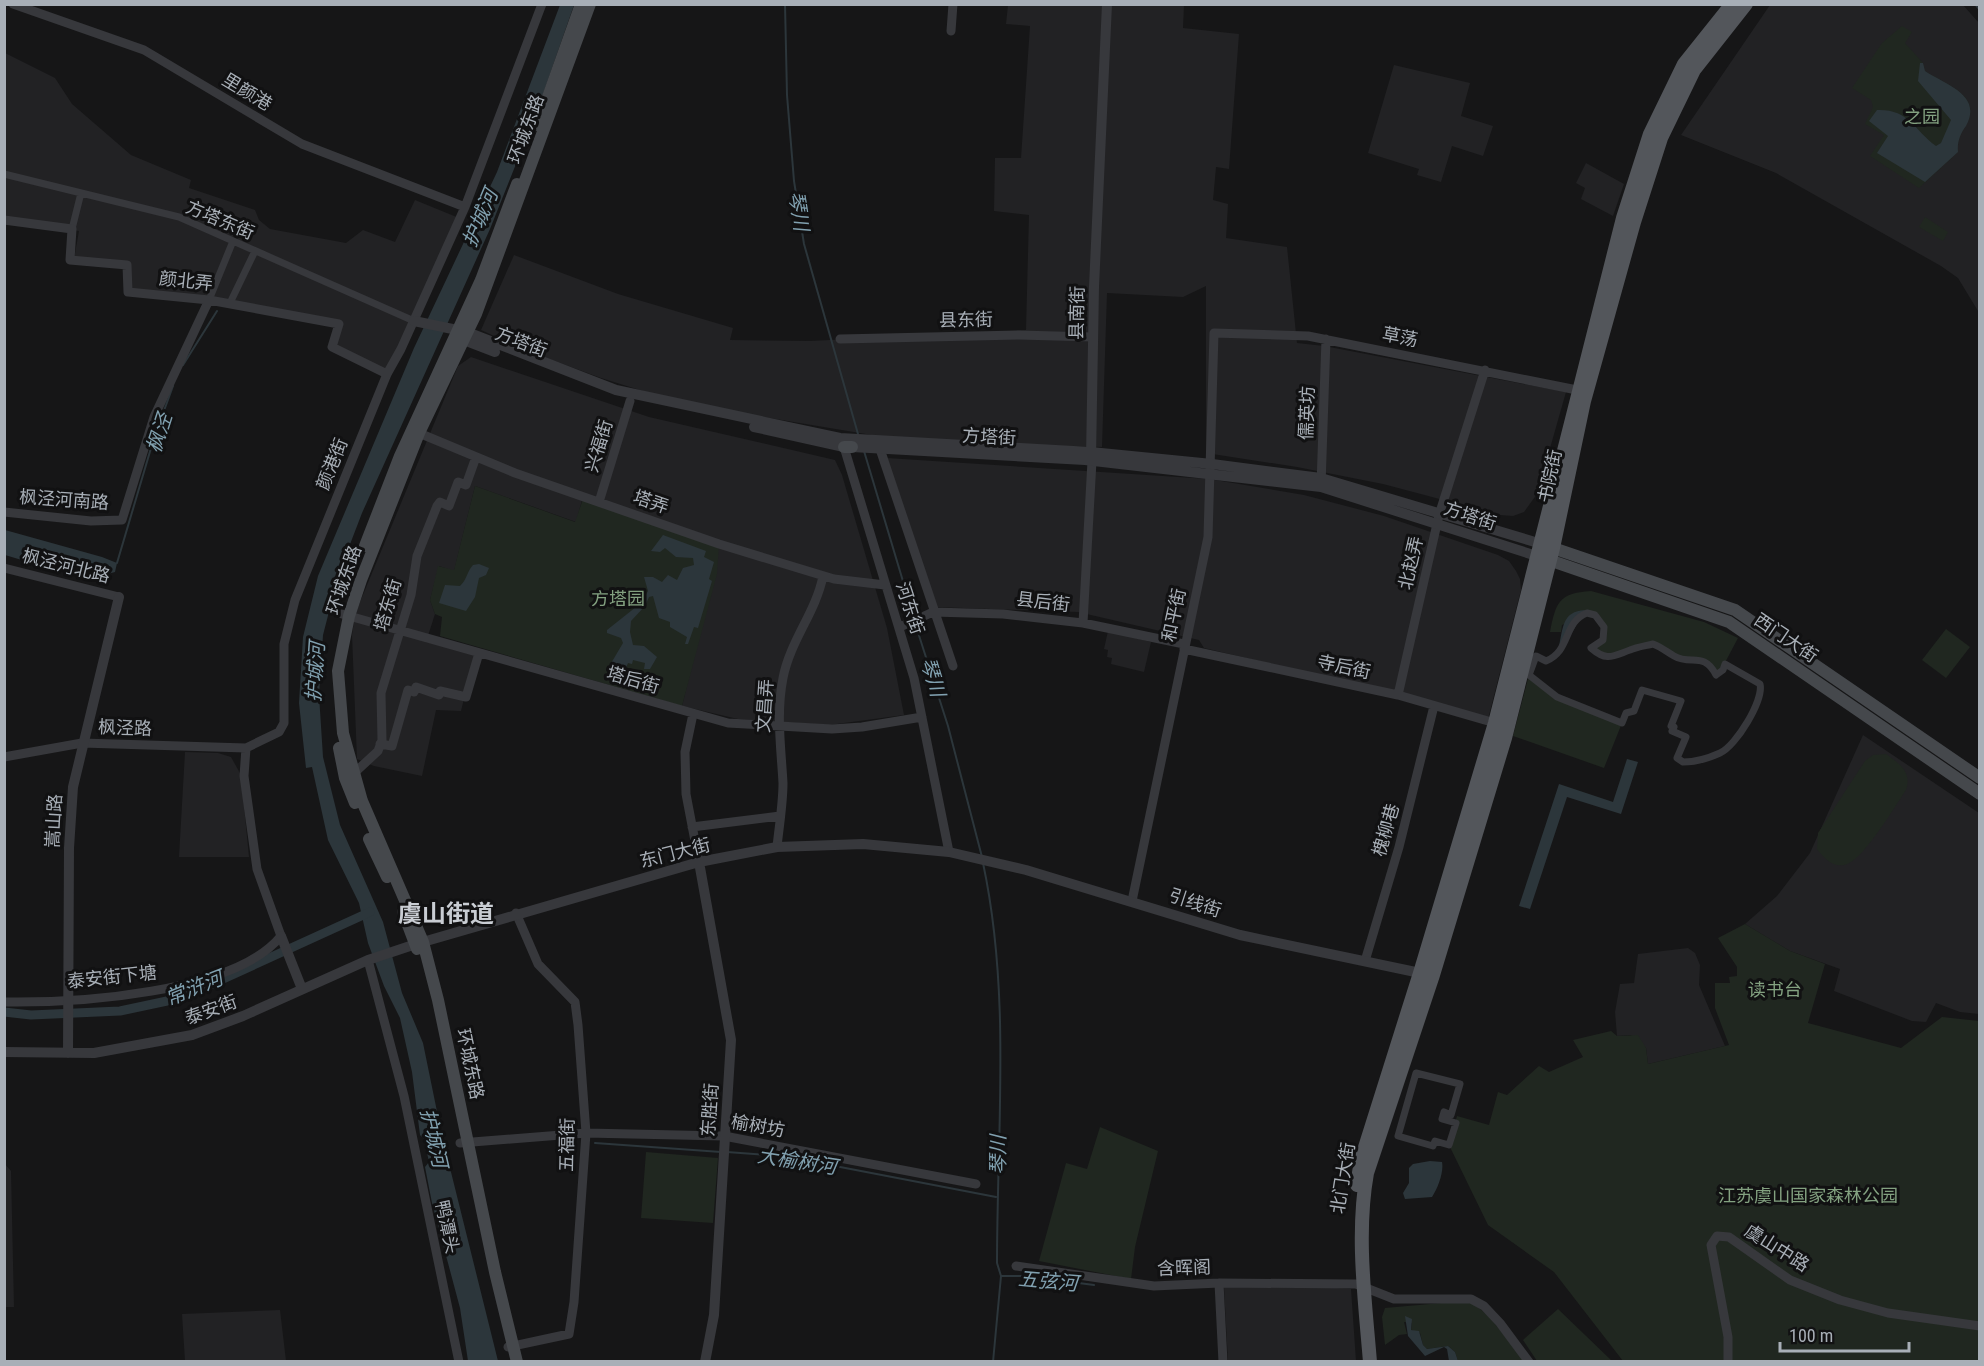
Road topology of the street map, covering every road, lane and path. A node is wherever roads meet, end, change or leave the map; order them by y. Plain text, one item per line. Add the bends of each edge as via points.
1 (13, 4) edge
2 (542, 4) edge
3 (581, 4) edge
4 (590, 4) edge
5 (953, 4) edge
6 (1107, 4) edge
7 (1731, 4) edge
8 (1746, 4) edge
9 (951, 31) dead end
10 (4, 174) edge
11 (81, 193) junction
12 (465, 207) junction
13 (4, 220) edge
14 (72, 229) junction
15 (233, 241) junction
16 (255, 251) junction
17 (209, 300) junction
18 (230, 303) junction
19 (414, 321) junction
20 (1214, 333) joint
21 (461, 335) junction
22 (1093, 337) junction
23 (840, 339) dead end
24 (1326, 339) junction
25 (1485, 370) junction
26 (387, 374) junction
27 (1577, 390) junction
28 (630, 401) junction
29 (416, 432) junction
30 (849, 444) junction
31 (873, 446) junction
32 (476, 457) junction
33 (1091, 457) junction
34 (1211, 468) junction
35 (1321, 483) junction
36 (599, 502) junction
37 (4, 512) edge
38 (1438, 519) junction
39 (1545, 552) junction
40 (4, 568) edge
41 (823, 576) junction
42 (885, 585) junction
43 (119, 597) joint
44 (933, 612) junction
45 (346, 615) junction
46 (1083, 623) junction
47 (900, 627) junction
48 (398, 631) junction
49 (1184, 646) junction
50 (480, 653) junction
51 (953, 666) dead end
52 (1398, 695) junction
53 (1581, 705) joint
54 (1434, 706) junction
55 (693, 714) junction
56 (922, 717) junction
57 (1495, 723) junction
58 (778, 727) junction
59 (82, 743) junction
60 (380, 744) junction
61 (246, 748) junction
62 (4, 757) edge
63 (350, 776) junction
64 (1980, 778) edge
65 (1980, 794) edge
66 (780, 816) junction
67 (692, 826) junction
68 (777, 848) junction
69 (949, 852) junction
70 (699, 862) junction
71 (1132, 901) junction
72 (516, 913) junction
73 (281, 936) junction
74 (420, 943) junction
75 (368, 960) junction
76 (1365, 961) junction
77 (1426, 974) junction
78 (302, 989) junction
79 (69, 999) junction
80 (4, 1002) edge
81 (4, 1052) edge
82 (68, 1053) junction
83 (586, 1133) junction
84 (724, 1140) junction
85 (464, 1142) junction
86 (1433, 1146) joint
87 (976, 1184) dead end
88 (1016, 1266) dead end
89 (1219, 1283) junction
90 (1360, 1285) junction
91 (1980, 1326) edge
92 (511, 1346) junction
93 (459, 1362) edge
94 (511, 1362) edge
95 (518, 1362) edge
96 (705, 1362) edge
97 (1223, 1362) edge
98 (1360, 1362) edge
99 (1370, 1362) edge
100 (1529, 1362) edge
101 (1728, 1362) edge

1 - 12 street, 里颜港 via 144,50 302,144
2 - 12 street, 颜港街
3 - 21 main road, 环城东路
4 - 21 main road, 环城东路 via 526,183
5 - 9 street
6 - 22 street, 县南街
7 - 27 main road, 书院街 via 1684,64 1650,134
8 - 39 main road, 书院街 via 1694,70 1661,138 1584,400
10 - 11 street, 方塔东街
11 - 14 street
11 - 15 street, 方塔东街 via 179,217
12 - 19 street, 颜港街
13 - 14 street
14 - 17 street, 颜北弄 via 69,261 128,265 128,292
15 - 16 street, 方塔东街
15 - 17 street
16 - 18 street
16 - 19 street, 方塔东街
17 - 18 street, 颜北弄
17 - 37 street, 枫泾河南路 via 154,417 122,520 91,521
18 - 26 street, 颜北弄 via 339,324 332,347
19 - 21 street, 方塔街
19 - 26 street, 颜港街
20 - 24 street, 草荡
20 - 34 street, 和平街
21 - 28 street, 方塔街
21 - 29 main road, 环城东路
21 - 30 street, 方塔街 via 616,390
22 - 23 street, 县东街
22 - 33 street, 县南街
24 - 25 street, 草荡
24 - 35 street, 儒英坊
25 - 27 street, 草荡
25 - 38 street, 北赵弄
26 - 61 street, 颜港街 via 295,600 284,644 284,723 279,732
27 - 39 main road, 书院街
28 - 30 street, 方塔街
28 - 36 street, 兴福街
29 - 32 street, 塔弄
29 - 45 main road, 环城东路 via 347,594
30 - 31 street, 方塔街
30 - 42 street, 河东街
31 - 33 street, 方塔街
31 - 44 street, 河东街
32 - 36 street, 塔弄
32 - 48 street, 塔东街 via 466,485 458,482 449,506 440,502 437,506 417,556 411,595
33 - 34 street, 方塔街
33 - 46 street, 县南街
34 - 35 street, 方塔街
34 - 49 street, 和平街 via 1208,537
35 - 38 street, 方塔街
36 - 41 street, 塔弄
38 - 39 street, 方塔街
38 - 52 street, 北赵弄
39 - 57 main road, 书院街
39 - 64 main road, 西门大街 via 1735,610
39 - 65 main road, 西门大街 via 1729,622
39 - 77 main road, 书院街 via 1505,738
40 - 43 street, 枫泾河北路
41 - 42 street, 塔弄
41 - 58 street, 文昌弄 via 819,597 783,677
42 - 47 street, 河东街
43 - 59 street, 嵩山路
44 - 46 street, 县后街 via 1003,614
44 - 47 street
44 - 51 street, 河东街
45 - 48 street, 塔后街
45 - 63 main road, 环城东路 via 332,674 337,736
46 - 49 street, 县后街
47 - 56 street, 河东街
48 - 50 street, 塔后街
48 - 60 street, 塔东街 via 381,693
49 - 52 street, 寺后街
49 - 71 street, 和平街
50 - 55 street, 塔后街
50 - 60 street via 466,697 416,687 414,692 408,690 392,746
52 - 54 street, 寺后街
53 - 53 street via 1622,723 1626,713 1634,711 1642,690 1681,701 1671,726 1672,731 1686,737 1677,758 1693,762 1721,753 1732,744 1760,698 1761,686 1725,664 1716,675 1703,661 1676,658 1653,644 1615,658 1604,658 1591,648 1603,640 1604,627 1595,615 1587,613 1573,622 1558,654 1546,661 1536,656 1529,675 1557,697
54 - 57 street, 寺后街
54 - 76 street, 槐柳巷 via 1400,847
55 - 58 street, 塔后街 via 728,723
55 - 67 street via 685,752
56 - 58 street, 塔后街 via 852,728
56 - 69 street, 河东街
57 - 77 main road, 书院街
58 - 66 street, 文昌弄 via 783,785
59 - 61 street, 枫泾路
59 - 62 street, 枫泾路
59 - 79 street, 嵩山路 via 70,815
60 - 63 street via 378,752
61 - 73 street via 244,776 257,869
63 - 74 main road, 环城东路 via 379,862
66 - 67 street
66 - 68 street, 文昌弄
67 - 70 street
68 - 69 street, 东门大街 via 863,844
68 - 70 street, 东门大街
69 - 71 street, 引线街
70 - 72 street, 东门大街
70 - 84 street, 东胜街 via 731,1040
71 - 76 street, 引线街 via 1240,935
72 - 74 street, 东门大街
72 - 83 street, 五福街 via 538,964 575,1002
73 - 78 street
73 - 79 street, 泰安街下塘 via 270,949 240,966 182,985
74 - 75 street, 泰安街
74 - 85 main road, 环城东路
75 - 78 street, 泰安街
75 - 93 street, 鸭潭头 via 404,1096
76 - 77 street, 引线街
77 - 90 main road, 北门大街 via 1360,1160 1354,1228
78 - 82 street, 泰安街 via 192,1035 116,1051
79 - 80 street, 泰安街下塘
79 - 82 street, 嵩山路
81 - 82 street, 泰安街
83 - 84 street, 榆树坊
83 - 85 street, 榆树坊
83 - 92 street, 五福街 via 569,1334
84 - 87 street, 榆树坊
84 - 96 street, 东胜街 via 714,1315
85 - 92 main road, 环城东路
86 - 86 street via 1398,1136 1416,1073 1460,1084 1452,1115 1444,1112 1442,1119 1456,1123 1449,1145 1435,1141
88 - 89 street, 含晖阁 via 1154,1286
89 - 90 street, 含晖阁
89 - 97 street
90 - 98 main road, 北门大街
90 - 99 main road, 北门大街
90 - 100 street via 1394,1299 1471,1299 1500,1323
91 - 101 street, 虞山中路 via 1888,1313 1840,1300 1790,1280 1729,1237 1717,1236 1711,1245 1728,1337
92 - 94 main road, 环城东路
92 - 95 main road, 环城东路

